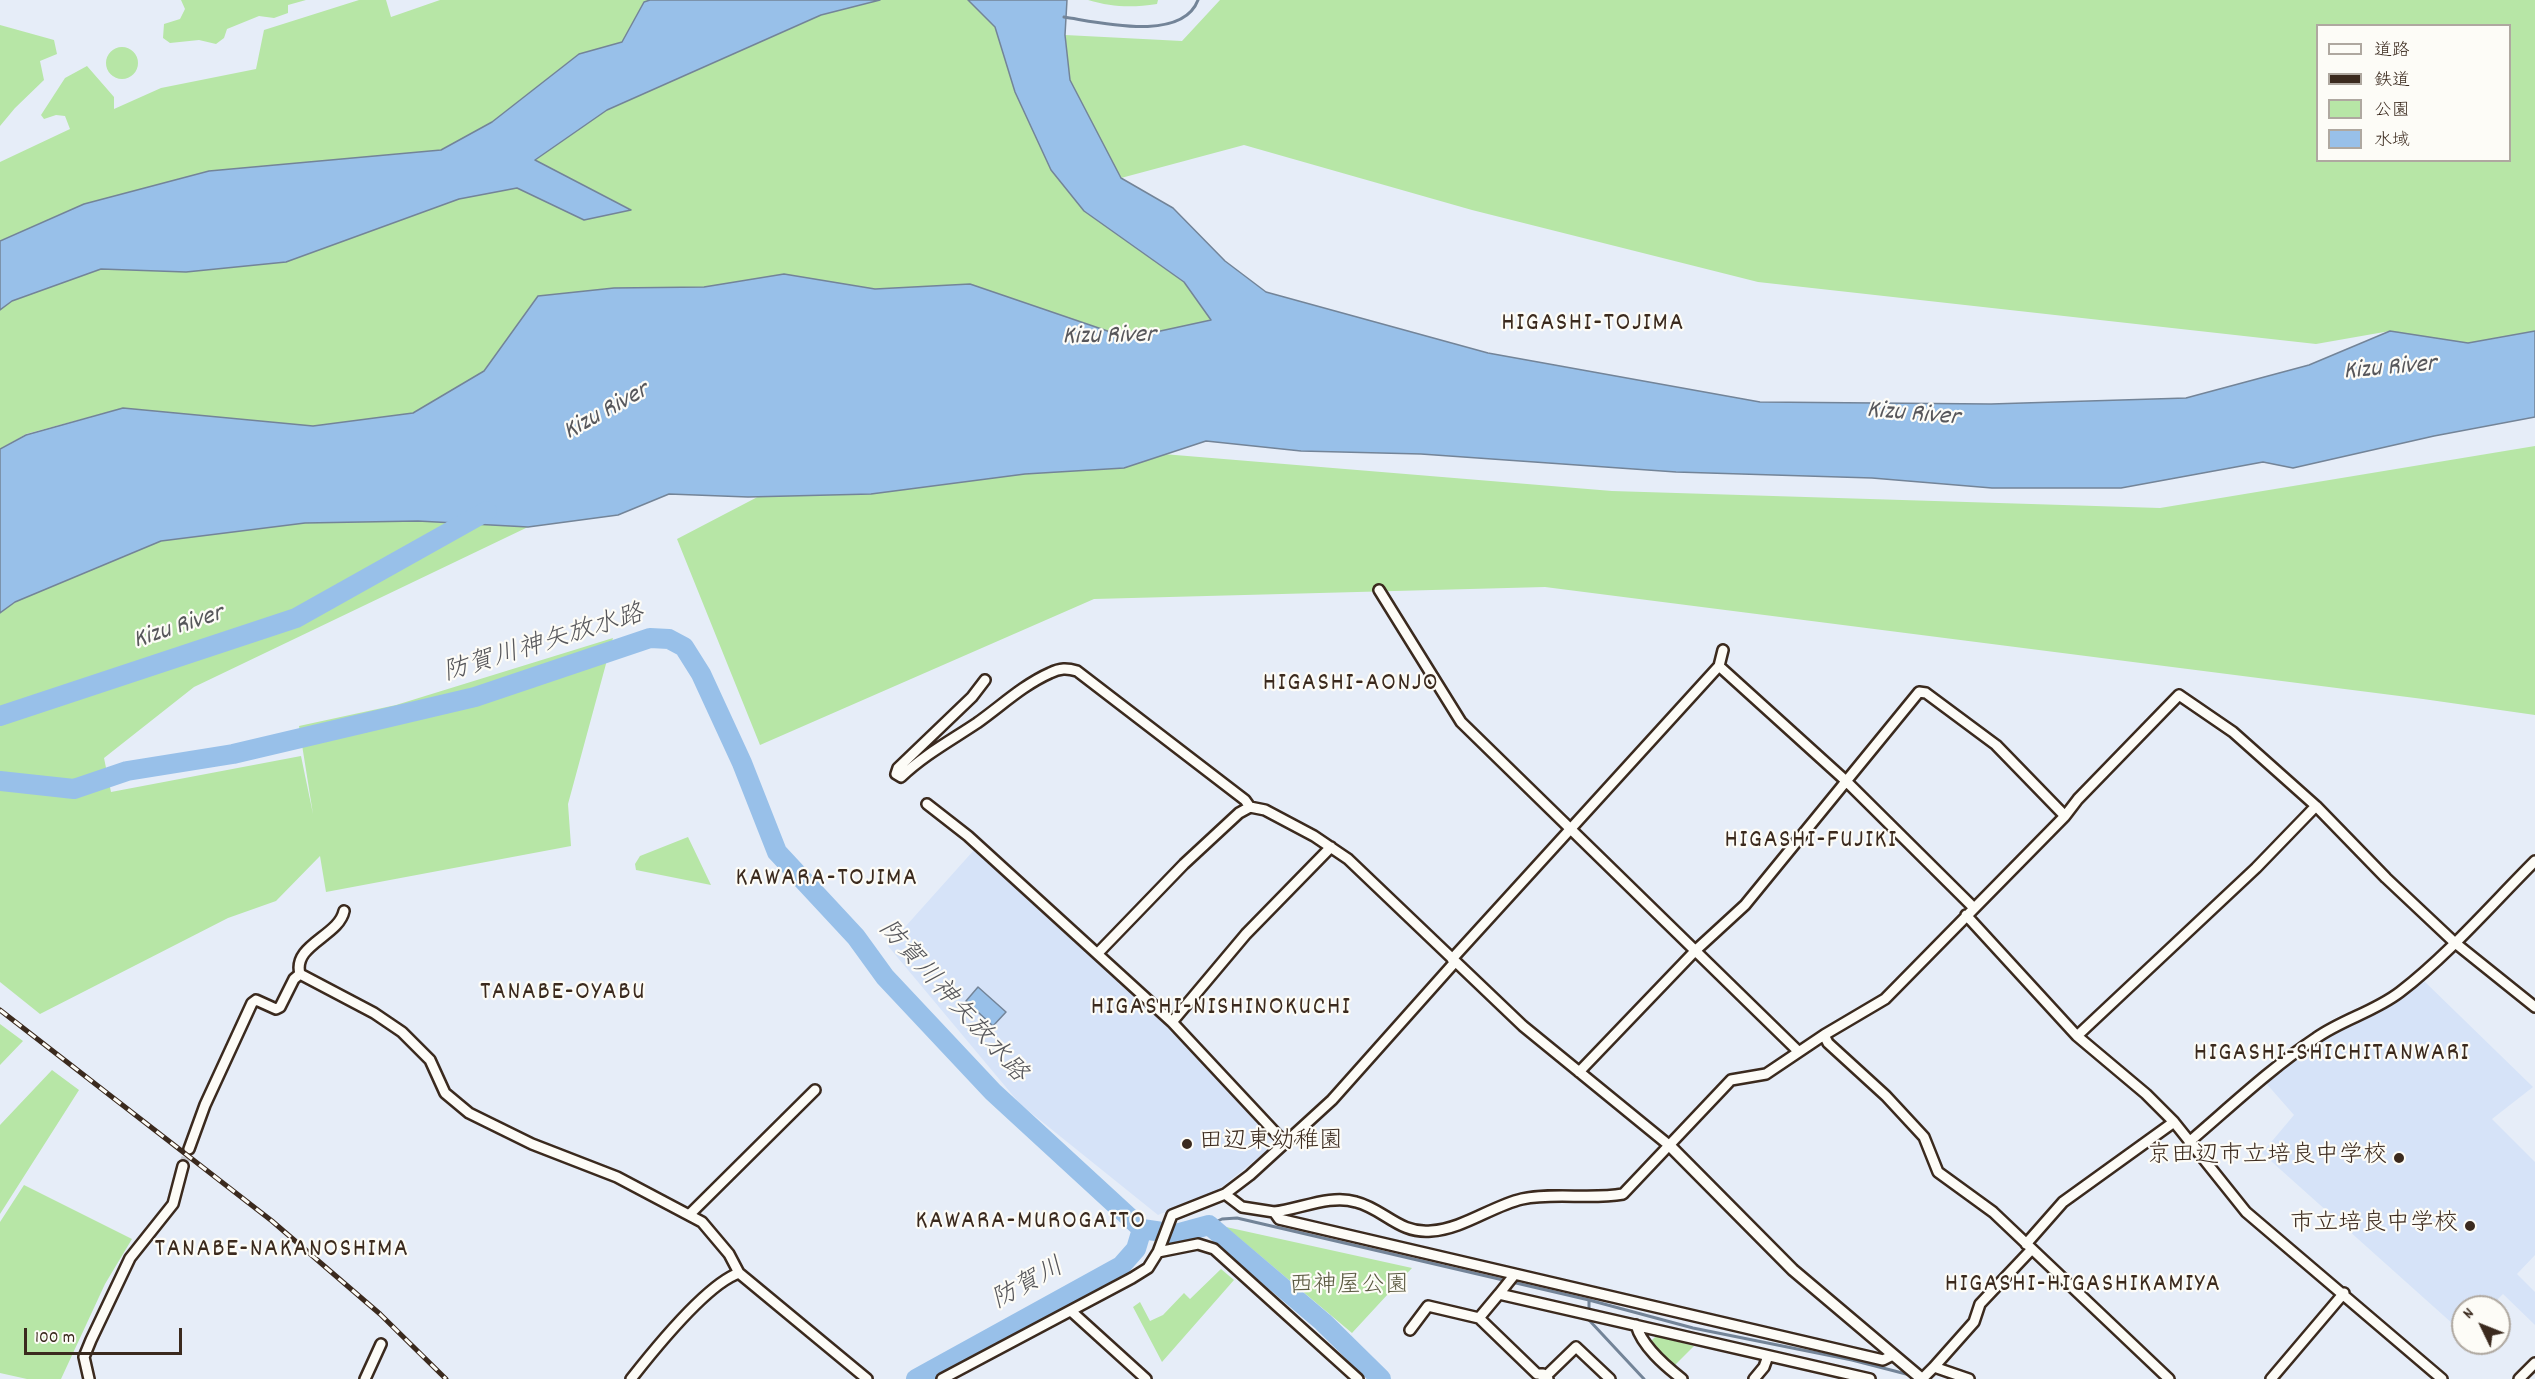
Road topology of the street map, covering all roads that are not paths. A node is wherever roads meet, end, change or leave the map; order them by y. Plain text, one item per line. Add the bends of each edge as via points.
1 (1379, 590) dead end
2 (1723, 650) dead end
3 (1719, 666) junction
4 (985, 680) dead end
5 (1846, 781) junction
6 (927, 804) dead end
7 (2316, 806) junction
8 (1250, 807) junction
9 (2065, 816) junction
10 (1569, 828) junction
11 (1331, 847) junction
12 (2535, 861) edge
13 (1973, 908) junction
14 (344, 911) dead end
15 (1966, 915) junction
16 (2454, 942) junction
17 (1696, 950) junction
18 (1098, 953) junction
19 (1453, 961) junction
20 (300, 974) junction
21 (2535, 1007) edge
22 (1172, 1022) junction
23 (1824, 1035) junction
24 (2077, 1036) junction
25 (1798, 1051) junction
26 (1579, 1072) junction
27 (815, 1090) dead end
28 (2174, 1122) junction
29 (2189, 1142) junction
30 (1285, 1143) junction
31 (1670, 1146) junction
32 (189, 1149) tunnel mouth
33 (183, 1166) tunnel mouth
34 (1225, 1194) junction
35 (1275, 1212) junction
36 (690, 1214) junction
37 (2029, 1246) junction
38 (1159, 1248) junction
39 (739, 1273) junction
40 (1515, 1274) junction
41 (2344, 1293) junction
42 (1499, 1294) junction
43 (1071, 1311) junction
44 (1479, 1318) junction
45 (1636, 1324) junction
46 (1410, 1330) dead end
47 (381, 1344) dead end
48 (1893, 1355) junction
49 (1768, 1356) junction
50 (2535, 1364) edge
51 (1934, 1367) junction
52 (1824, 1368) junction
53 (1546, 1378) edge
54 (89, 1379) edge
55 (365, 1379) edge
56 (631, 1379) edge
57 (867, 1379) edge
58 (942, 1379) edge
59 (1146, 1379) edge
60 (1358, 1379) edge
61 (1610, 1379) edge
62 (1682, 1379) edge
63 (1754, 1379) edge
64 (1820, 1379) edge
65 (1870, 1379) edge
66 (1922, 1379) edge
67 (1969, 1379) edge
68 (2169, 1379) edge
69 (2271, 1379) edge
70 (2442, 1379) edge
71 (2519, 1379) edge

1 - 10 street via 1461,722
2 - 3 street
3 - 5 street
3 - 10 street
4 - 8 street via 896,774 901,777 921,758 1021,690 1066,667 1077,671
5 - 9 street via 1919,692 1926,693 1996,745
5 - 13 street
5 - 17 street via 1745,905
6 - 18 street
7 - 9 street via 2233,732 2180,695
7 - 16 street
7 - 24 street via 2256,868
8 - 11 street via 1265,810
8 - 18 street via 1184,864
9 - 13 street
10 - 17 street
10 - 19 street
11 - 19 street
11 - 22 street via 1245,934
12 - 16 street
13 - 15 street
14 - 20 street via 338,924 300,957
15 - 23 street via 1885,999
15 - 24 street
16 - 21 street
16 - 29 street via 2402,991 2316,1038
17 - 25 street
17 - 26 street
18 - 22 street
19 - 26 street
19 - 30 street via 1332,1100
20 - 32 street via 280,1007 276,1009 256,1000 252,1003
20 - 36 street via 402,1032 430,1060 446,1093 469,1113 532,1144 617,1177
22 - 30 street
23 - 25 street
23 - 37 street via 1924,1137 1938,1172 1993,1212
24 - 28 street
25 - 31 street via 1766,1074 1731,1080
26 - 31 street
27 - 36 street
28 - 29 street
28 - 37 street via 2063,1202
29 - 41 street via 2246,1212
30 - 34 street
31 - 35 street via 1623,1194 1524,1199 1432,1231 1408,1230 1354,1201 1338,1200
31 - 48 street via 1793,1270
33 - 54 street via 173,1204 130,1258 91,1340 84,1357
34 - 35 street via 1242,1206
34 - 38 street via 1172,1215
35 - 40 street via 1279,1219
36 - 39 street via 717,1237
37 - 51 street via 1980,1304 1974,1322
37 - 68 street
38 - 43 street via 1148,1268
38 - 60 street via 1198,1244 1214,1249
39 - 56 street via 727,1277 674,1327
39 - 57 street
40 - 42 street
40 - 48 street via 1883,1360
41 - 69 street
41 - 70 street
42 - 44 street
42 - 45 street
43 - 58 street
43 - 59 street
44 - 46 street via 1428,1306
44 - 53 street via 1537,1374
45 - 49 street
45 - 62 street via 1639,1336
47 - 55 street
48 - 66 street
49 - 52 street
49 - 63 street
50 - 71 street
51 - 66 street
51 - 67 street
52 - 64 street
52 - 65 street
53 - 61 street via 1576,1347

